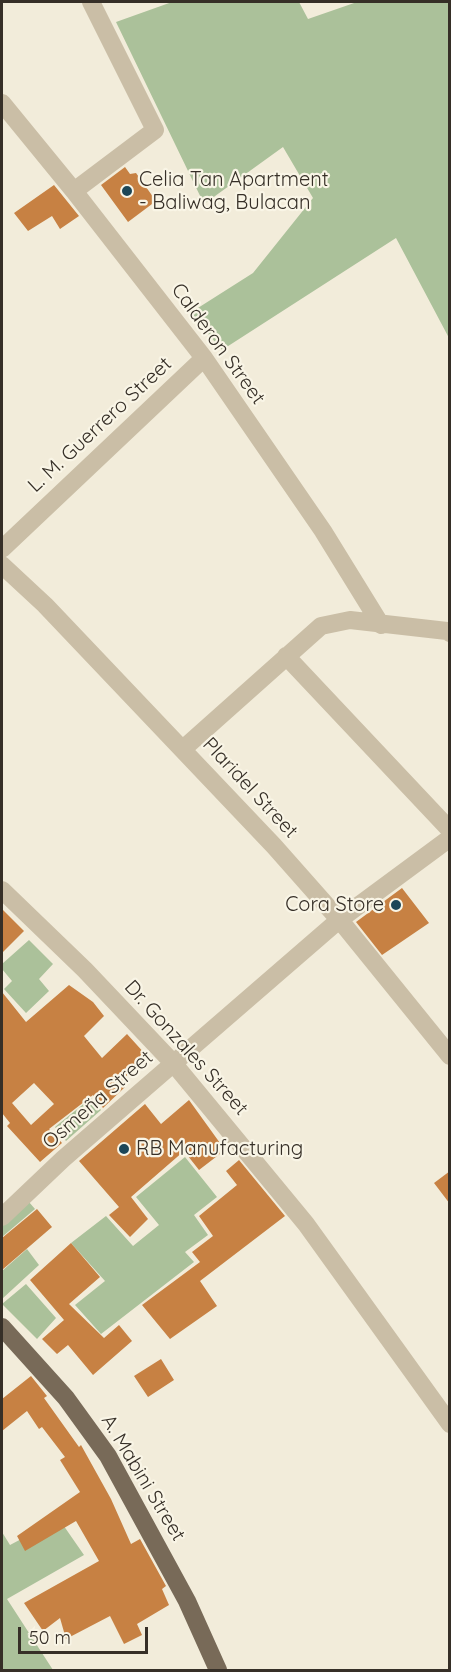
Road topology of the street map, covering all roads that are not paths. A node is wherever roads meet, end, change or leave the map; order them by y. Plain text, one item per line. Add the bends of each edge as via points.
1 (95, 2) edge
2 (2, 103) edge
3 (74, 191) junction
4 (204, 358) junction
5 (2, 549) edge
6 (2, 565) edge
7 (381, 625) junction
8 (449, 631) edge
9 (286, 656) junction
10 (183, 750) junction
11 (450, 830) edge
12 (450, 838) edge
13 (2, 890) edge
14 (339, 920) junction
15 (450, 1056) edge
16 (174, 1064) junction
17 (2, 1217) edge
18 (2, 1328) edge
19 (450, 1424) edge
20 (218, 1671) edge

1 - 3 street via 155,130
2 - 3 street, Calderon Street
3 - 4 street, Calderon Street
4 - 5 street, L. M. Guerrero Street
4 - 7 street, Calderon Street via 323,531
6 - 10 street, Plaridel Street
7 - 8 street
7 - 9 street via 334,621 321,626
9 - 10 street
9 - 11 street
10 - 14 street, Plaridel Street
12 - 14 street, Osmeña Street
13 - 16 street, Dr. Gonzales Street
14 - 15 street, Plaridel Street
14 - 16 street, Osmeña Street
16 - 17 street, Osmeña Street
16 - 19 street, Dr. Gonzales Street via 306,1224
18 - 20 main road, A. Mabini Street via 66,1398 108,1456 187,1601

